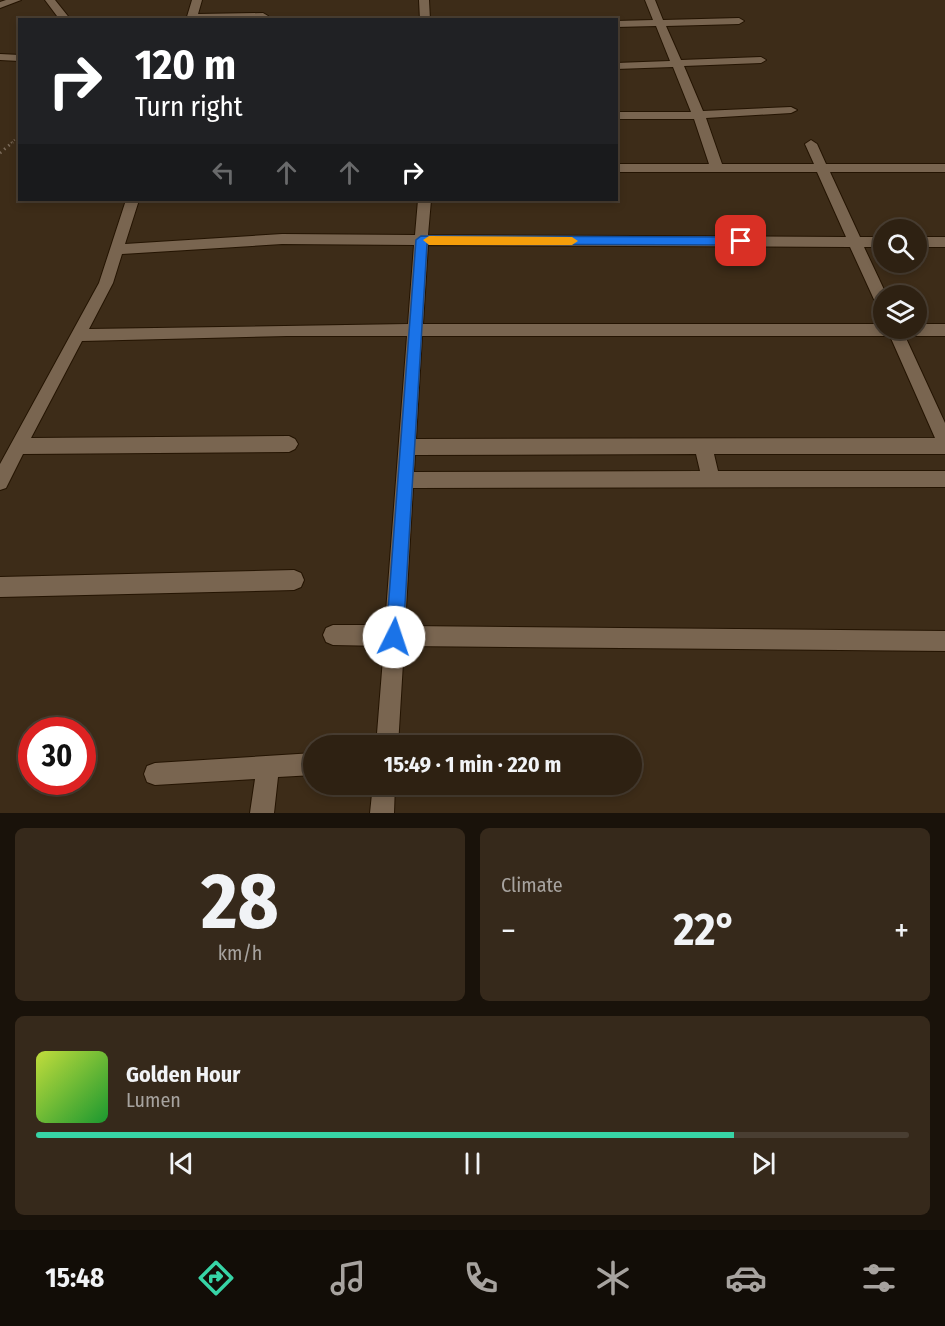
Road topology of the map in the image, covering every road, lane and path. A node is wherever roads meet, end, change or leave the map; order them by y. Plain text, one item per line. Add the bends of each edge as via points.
1 (15, 0) edge
2 (50, 0) edge
3 (197, 0) edge
4 (424, 0) edge
5 (650, 0) edge
6 (0, 5) edge
7 (263, 16) dead end
8 (64, 18) edge
9 (191, 18) edge
10 (425, 18) edge
11 (739, 21) dead end
12 (659, 23) junction
13 (618, 24) edge
14 (0, 57) edge
15 (18, 58) edge
16 (762, 60) dead end
17 (676, 64) junction
18 (618, 66) edge
19 (790, 110) dead end
20 (698, 115) junction
21 (618, 116) edge
22 (18, 137) edge
23 (810, 144) dead end
24 (0, 153) edge
25 (618, 168) edge
26 (945, 168) edge
27 (717, 169) junction
28 (822, 169) junction
29 (132, 201) edge
30 (424, 201) edge
31 (421, 240) junction
32 (854, 242) junction
33 (873, 242) edge
34 (927, 242) edge
35 (945, 242) edge
36 (117, 249) junction
37 (874, 285) edge
38 (873, 329) edge
39 (415, 330) junction
40 (927, 330) edge
41 (945, 330) edge
42 (77, 335) junction
43 (898, 339) edge
44 (290, 444) dead end
45 (945, 444) edge
46 (18, 446) junction
47 (703, 446) junction
48 (407, 447) junction
49 (711, 479) junction
50 (945, 479) edge
51 (405, 480) junction
52 (0, 482) edge
53 (294, 580) dead end
54 (0, 587) edge
55 (333, 635) dead end
56 (394, 637) junction
57 (945, 641) edge
58 (388, 735) edge
59 (303, 765) edge
60 (268, 768) junction
61 (155, 774) dead end
62 (383, 795) edge
63 (262, 813) edge
64 (382, 813) edge

1 - 6 street
2 - 8 street
3 - 9 street
4 - 10 street
5 - 12 street
7 - 9 street
11 - 12 street
12 - 13 street
12 - 17 street
14 - 15 street
16 - 17 street
17 - 18 street
17 - 20 street
19 - 20 street
20 - 21 street
20 - 27 street
22 - 24 path
23 - 28 street
25 - 27 street
26 - 28 street
27 - 28 street
28 - 32 street
29 - 36 street
30 - 31 street
31 - 32 street
31 - 36 street via 282,239
31 - 39 street
32 - 33 street
32 - 37 street
34 - 35 street
36 - 42 street via 106,283
38 - 39 street
39 - 42 street
39 - 48 street
40 - 41 street
42 - 46 street
43 - 45 street
44 - 46 street
45 - 47 street
46 - 52 street
47 - 48 street
47 - 49 street
48 - 51 street
49 - 50 street
49 - 51 street
51 - 56 street
53 - 54 street
55 - 56 street
56 - 57 street
56 - 58 street
59 - 60 street
60 - 61 street
60 - 63 street
62 - 64 street

